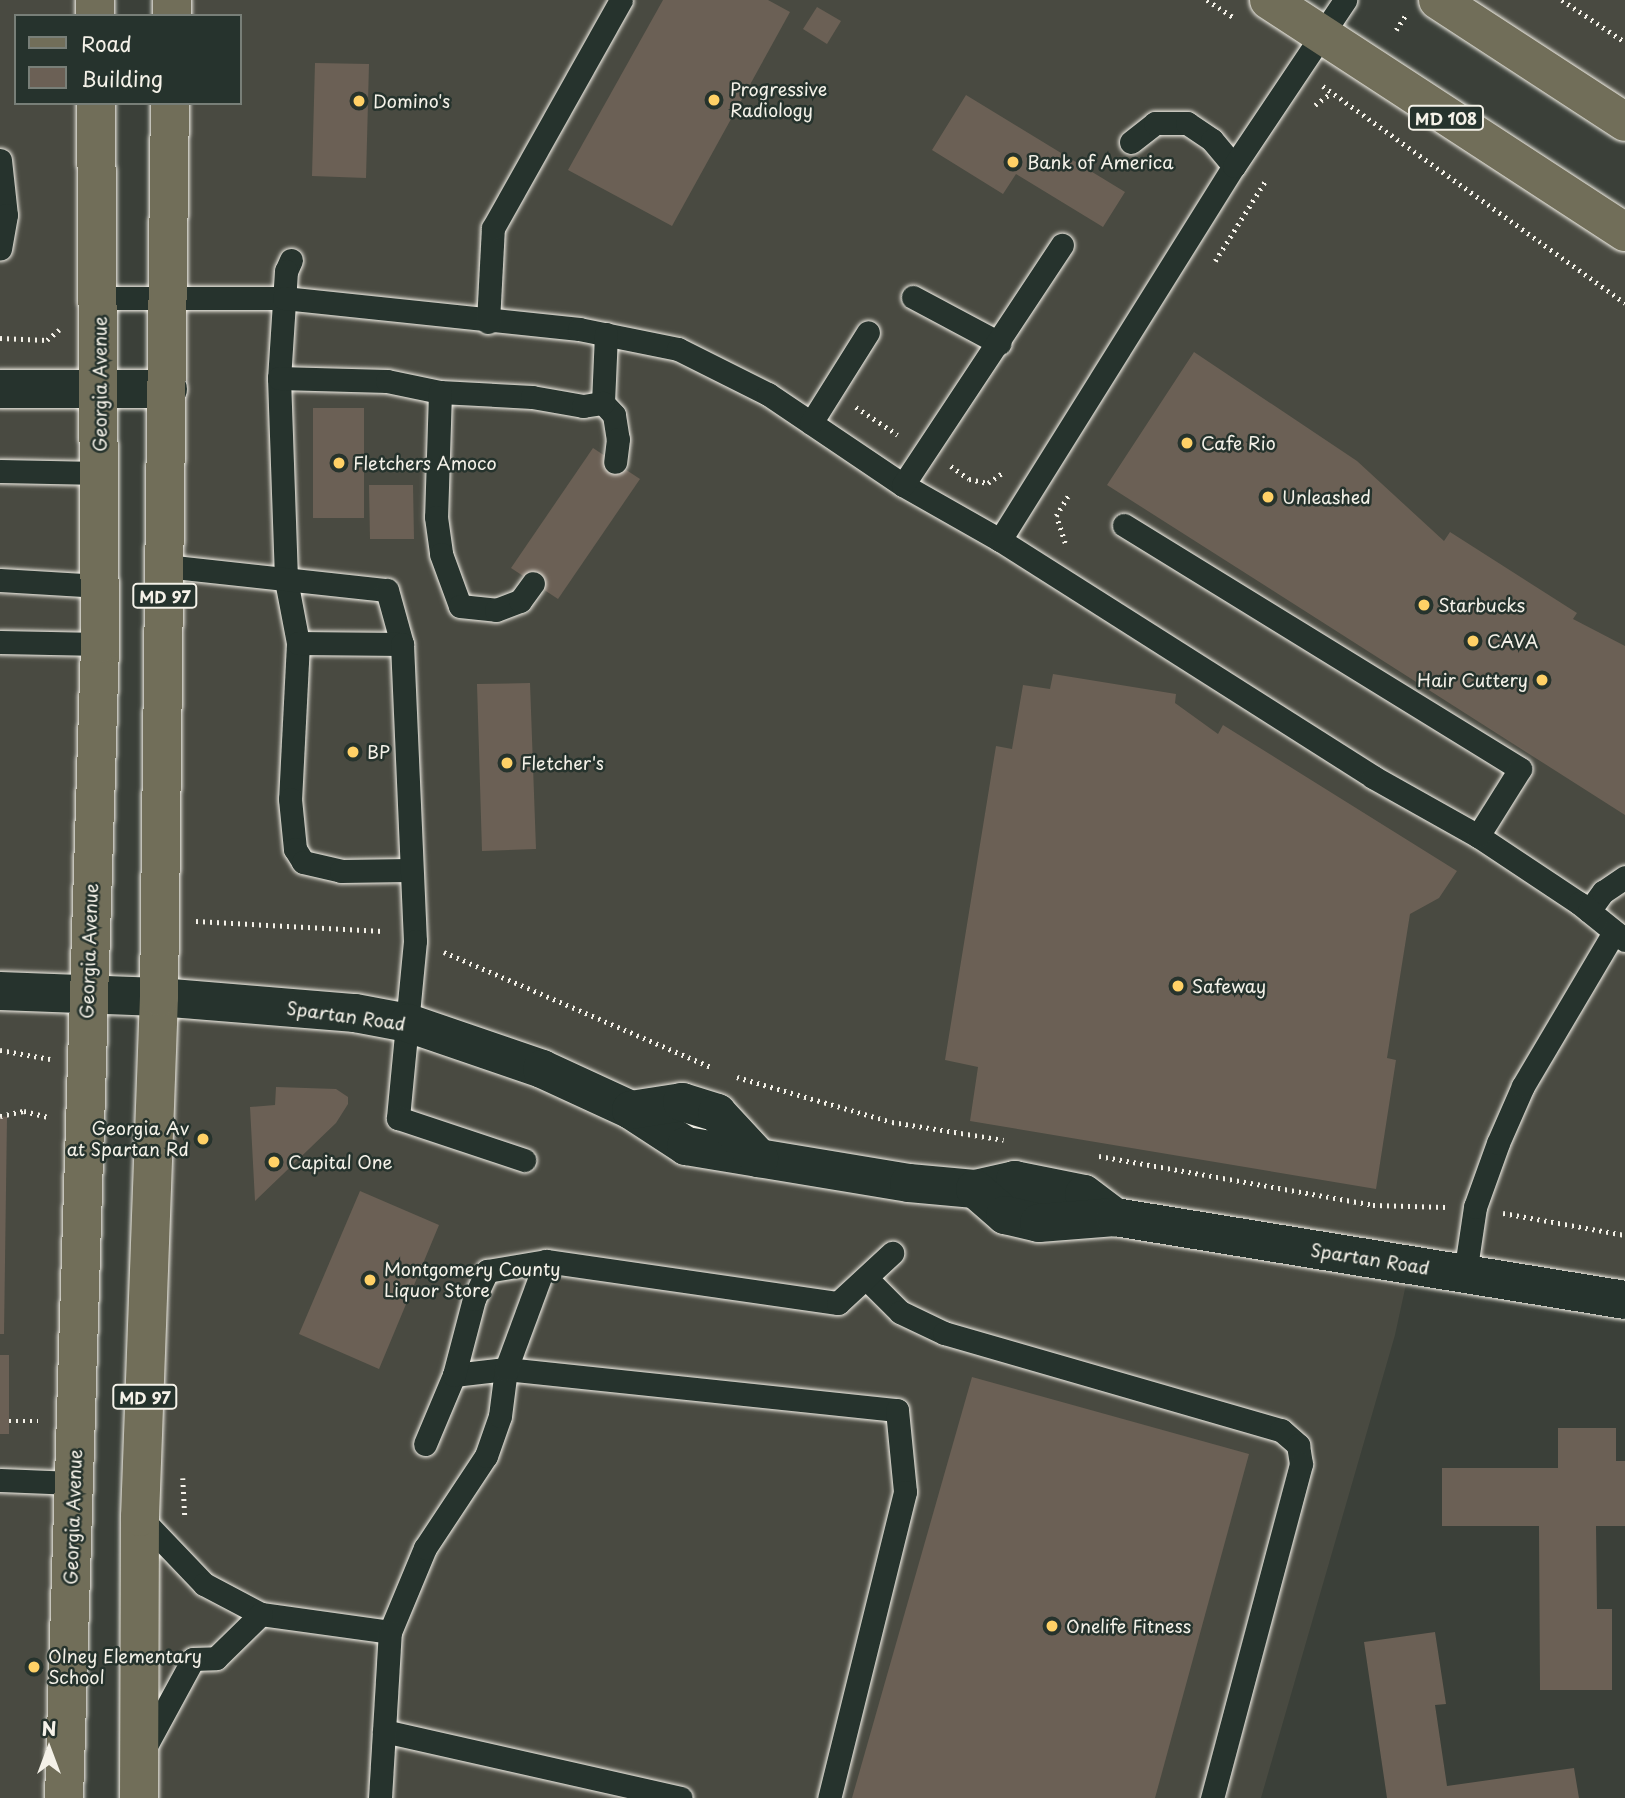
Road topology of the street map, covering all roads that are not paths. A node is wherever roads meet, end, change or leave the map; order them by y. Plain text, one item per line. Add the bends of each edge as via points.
1 (621, 0) edge
2 (1269, 0) edge
3 (1345, 0) edge
4 (1422, 8) edge
5 (1310, 52) junction
6 (96, 105) edge
7 (170, 105) edge
8 (1625, 122) edge
9 (1131, 142) dead end
10 (0, 160) edge
11 (1234, 166) junction
12 (1625, 232) edge
13 (1062, 245) dead end
14 (0, 248) edge
15 (291, 260) dead end
16 (913, 297) dead end
17 (99, 298) junction
18 (167, 298) junction
19 (284, 298) junction
20 (488, 322) junction
21 (868, 332) dead end
22 (606, 334) junction
23 (999, 343) junction
24 (279, 378) junction
25 (100, 388) junction
26 (0, 389) edge
27 (168, 389) junction
28 (440, 392) junction
29 (603, 403) junction
30 (811, 423) junction
31 (615, 462) dead end
32 (0, 471) edge
33 (100, 473) junction
34 (903, 485) junction
35 (1124, 525) dead end
36 (1000, 540) junction
37 (166, 566) junction
38 (0, 580) edge
39 (286, 580) junction
40 (533, 583) dead end
41 (100, 586) junction
42 (0, 642) edge
43 (298, 643) junction
44 (100, 644) junction
45 (402, 644) junction
46 (1478, 836) junction
47 (409, 870) junction
48 (1625, 877) edge
49 (1589, 911) junction
50 (1620, 936) edge
51 (0, 990) edge
52 (87, 992) junction
53 (159, 997) junction
54 (408, 1023) junction
55 (524, 1160) dead end
56 (892, 1253) dead end
57 (547, 1261) junction
58 (1465, 1274) junction
59 (866, 1278) junction
60 (1625, 1300) edge
61 (506, 1369) junction
62 (454, 1375) junction
63 (425, 1444) dead end
64 (0, 1480) edge
65 (74, 1483) junction
66 (141, 1517) junction
67 (261, 1614) junction
68 (390, 1632) junction
69 (384, 1731) junction
70 (138, 1779) edge
71 (64, 1798) edge
72 (380, 1798) edge
73 (681, 1798) edge
74 (829, 1798) edge
75 (1212, 1798) edge

1 - 20 lane via 493,228
2 - 5 main road, MD 108
3 - 5 lane
4 - 8 main road
5 - 11 lane
5 - 12 main road, MD 108
6 - 17 main road, Georgia Avenue
7 - 18 main road, MD 97
9 - 11 lane via 1155,124 1187,124 1212,140
10 - 14 lane via 6,215
11 - 36 lane
13 - 23 lane
15 - 19 lane
16 - 23 lane
17 - 18 lane
17 - 25 main road, Georgia Avenue
18 - 19 lane
18 - 27 main road, MD 97
19 - 20 lane
19 - 24 lane
20 - 22 lane
21 - 30 lane
22 - 29 lane
22 - 30 lane via 678,349 768,394
23 - 34 lane
24 - 28 lane via 387,381
24 - 39 lane
25 - 26 street
25 - 27 street
25 - 33 main road, Georgia Avenue
27 - 37 main road, MD 97
28 - 29 lane via 532,397 583,406
28 - 40 lane via 436,517 441,554 460,606 496,610 520,601
29 - 31 lane via 614,415
30 - 34 lane
32 - 33 lane
33 - 41 main road, Georgia Avenue
34 - 36 lane
35 - 46 lane via 1520,769
36 - 46 lane via 1373,777
37 - 39 lane
37 - 53 main road, MD 97
38 - 41 lane
39 - 43 lane
39 - 45 lane via 387,590
41 - 44 main road, Georgia Avenue
42 - 44 lane
43 - 45 lane
43 - 47 lane via 290,799 295,849 303,862 341,871
44 - 52 main road, Georgia Avenue
45 - 47 lane
46 - 49 lane
47 - 54 lane via 415,941
48 - 49 lane via 1603,892
49 - 50 lane
50 - 58 lane via 1523,1086 1475,1208
51 - 52 street, Spartan Road
52 - 53 street, Spartan Road
52 - 65 main road, Georgia Avenue
53 - 54 street, Spartan Road via 355,1013
53 - 66 main road, MD 97
54 - 55 lane via 398,1118
54 - 58 street, Spartan Road via 542,1069 631,1110 682,1102 717,1113 759,1158 834,1174 975,1189 1015,1180 1084,1194 1115,1217
56 - 59 lane
57 - 59 lane via 838,1303
57 - 61 lane
57 - 62 lane via 487,1271 474,1299
58 - 60 street, Spartan Road
59 - 75 lane via 900,1312 944,1333 1281,1430 1298,1445 1301,1464
61 - 62 lane
61 - 68 lane via 500,1416 486,1456 425,1548
61 - 74 lane via 897,1410 905,1492
62 - 63 lane
64 - 65 lane
65 - 71 main road, Georgia Avenue
66 - 67 lane via 204,1584
66 - 70 main road, MD 97
67 - 68 lane
67 - 70 lane via 216,1658 192,1659
68 - 69 lane
69 - 72 lane
69 - 73 lane

